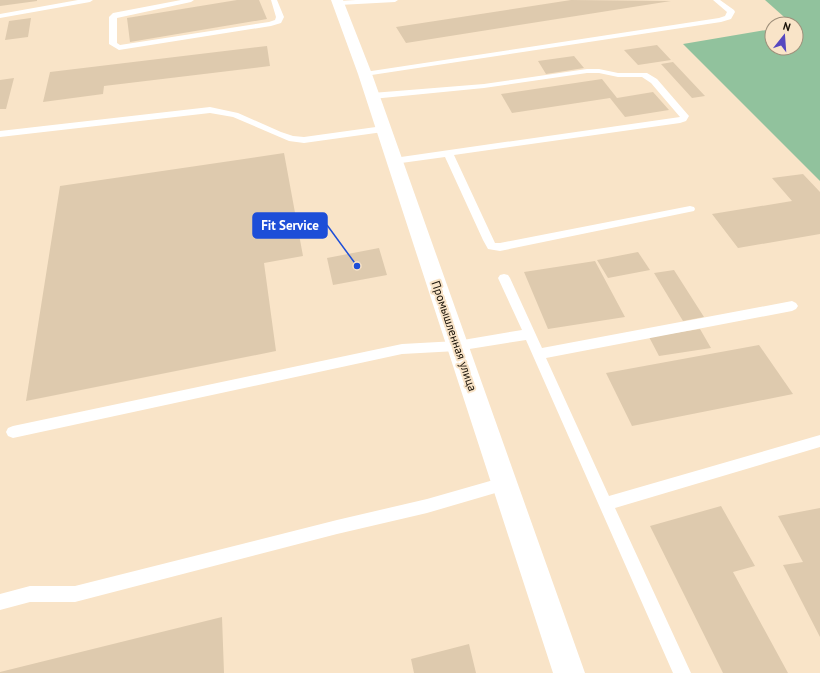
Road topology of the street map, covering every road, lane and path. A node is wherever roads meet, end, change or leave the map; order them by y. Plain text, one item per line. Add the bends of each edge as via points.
1 (90, 0) edge
2 (191, 0) edge
3 (274, 0) edge
4 (395, 0) edge
5 (716, 0) edge
6 (338, 2) edge
7 (0, 16) edge
8 (365, 74) junction
9 (372, 96) junction
10 (383, 129) junction
11 (0, 134) edge
12 (448, 153) junction
13 (394, 161) junction
14 (690, 209) dead end
15 (504, 278) dead end
16 (792, 306) dead end
17 (530, 334) junction
18 (457, 346) junction
19 (539, 354) junction
20 (13, 432) dead end
21 (820, 441) edge
22 (504, 484) junction
23 (606, 504) junction
24 (0, 602) edge
25 (569, 673) edge
26 (682, 673) edge

1 - 7 lane
2 - 3 lane via 116,15 113,18 113,44 119,48 271,24 280,17
4 - 6 lane
5 - 8 lane via 731,12 722,20
6 - 8 street, Промышленная улица
8 - 9 street, Промышленная улица
9 - 10 street, Промышленная улица
9 - 12 lane via 484,86 599,71 618,75 649,76 685,116 680,120
10 - 11 lane via 304,140 292,139 235,115 210,110
10 - 13 street, Промышленная улица
12 - 13 lane
12 - 14 lane via 492,246 500,247
13 - 18 street, Промышленная улица
15 - 17 lane
16 - 19 lane
17 - 18 lane
17 - 19 lane
18 - 20 lane via 402,349
18 - 22 street, Промышленная улица
19 - 23 lane
21 - 23 lane
22 - 24 lane via 427,506 76,594 30,594
22 - 25 street, Промышленная улица
23 - 26 lane

